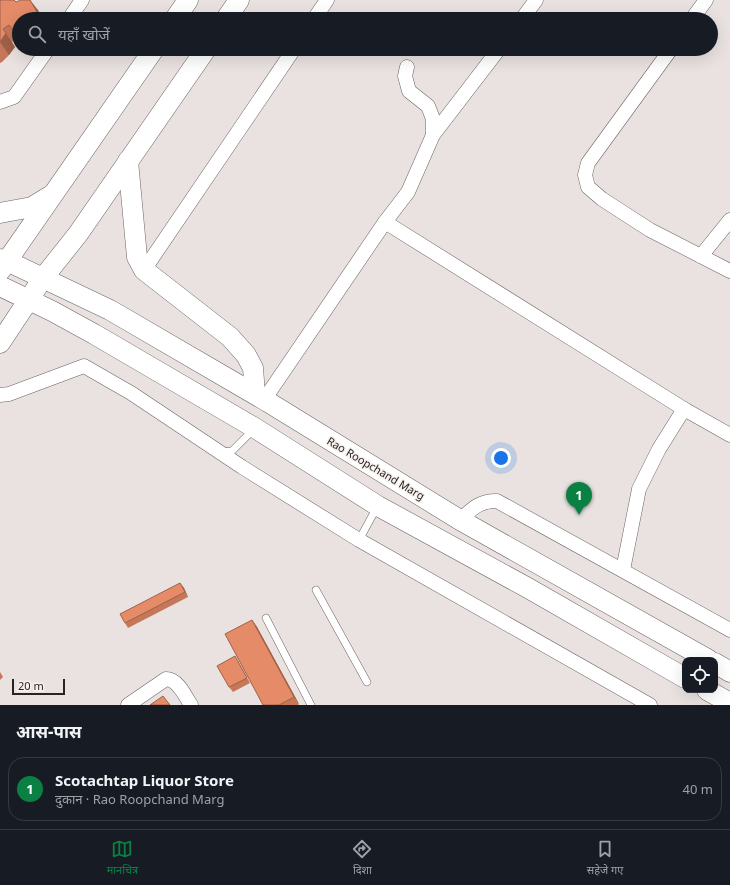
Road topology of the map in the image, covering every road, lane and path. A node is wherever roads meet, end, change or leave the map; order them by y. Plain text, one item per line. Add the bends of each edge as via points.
1 (82, 0) edge
2 (188, 0) edge
3 (239, 0) edge
4 (327, 0) edge
5 (536, 0) edge
6 (706, 0) edge
7 (74, 12) edge
8 (180, 12) edge
9 (231, 12) edge
10 (319, 12) edge
11 (527, 12) edge
12 (697, 12) edge
13 (43, 56) edge
14 (149, 56) edge
15 (201, 56) edge
16 (289, 56) edge
17 (495, 56) edge
18 (666, 56) edge
19 (407, 67) dead end
20 (0, 102) edge
21 (433, 135) junction
22 (128, 162) junction
23 (54, 193) junction
24 (0, 213) edge
25 (730, 220) edge
26 (385, 222) junction
27 (701, 256) junction
28 (2, 264) edge
29 (144, 270) junction
30 (730, 271) edge
31 (42, 278) junction
32 (0, 286) edge
33 (28, 301) junction
34 (0, 343) edge
35 (0, 395) edge
36 (259, 397) junction
37 (684, 410) junction
38 (255, 428) junction
39 (730, 435) edge
40 (221, 452) junction
41 (378, 506) junction
42 (460, 520) junction
43 (359, 540) junction
44 (623, 570) junction
45 (316, 590) dead end
46 (266, 618) dead end
47 (730, 630) edge
48 (704, 657) edge
49 (718, 665) edge
50 (730, 672) edge
51 (682, 676) edge
52 (367, 682) dead end
53 (712, 693) edge
54 (730, 703) edge
55 (128, 705) edge
56 (191, 705) edge
57 (311, 705) edge
58 (650, 705) edge

1 - 7 street
2 - 8 main road
3 - 9 main road
4 - 10 street
5 - 11 street
6 - 12 street
13 - 20 street via 14,97
14 - 23 main road
15 - 22 main road
16 - 29 street
17 - 21 street
18 - 27 street via 588,163 585,175 588,187 602,199 650,230
19 - 21 street via 405,76 409,91 428,106 433,119
21 - 26 street via 408,192
22 - 29 main road via 134,242 137,257
22 - 31 main road via 78,234
23 - 24 main road via 32,207
23 - 28 main road
25 - 27 street
26 - 36 street
26 - 37 street
27 - 30 street
28 - 31 main road, Rao Roopchand Marg
29 - 36 main road via 230,337 246,355 253,368
31 - 33 main road
31 - 36 main road, Rao Roopchand Marg via 110,310
32 - 33 main road
33 - 34 main road
33 - 38 main road via 94,334
35 - 40 street via 84,366 131,393
36 - 42 main road, Rao Roopchand Marg
37 - 39 street
37 - 44 street via 658,449 639,489
38 - 40 lane via 232,451
38 - 41 main road
40 - 43 street
41 - 43 lane
41 - 51 main road
42 - 44 street via 474,507 487,501 497,501
42 - 48 main road, Rao Roopchand Marg
43 - 58 street
44 - 47 street
45 - 52 lane
46 - 57 lane
49 - 50 main road
53 - 54 main road
55 - 56 street via 166,679 175,681

